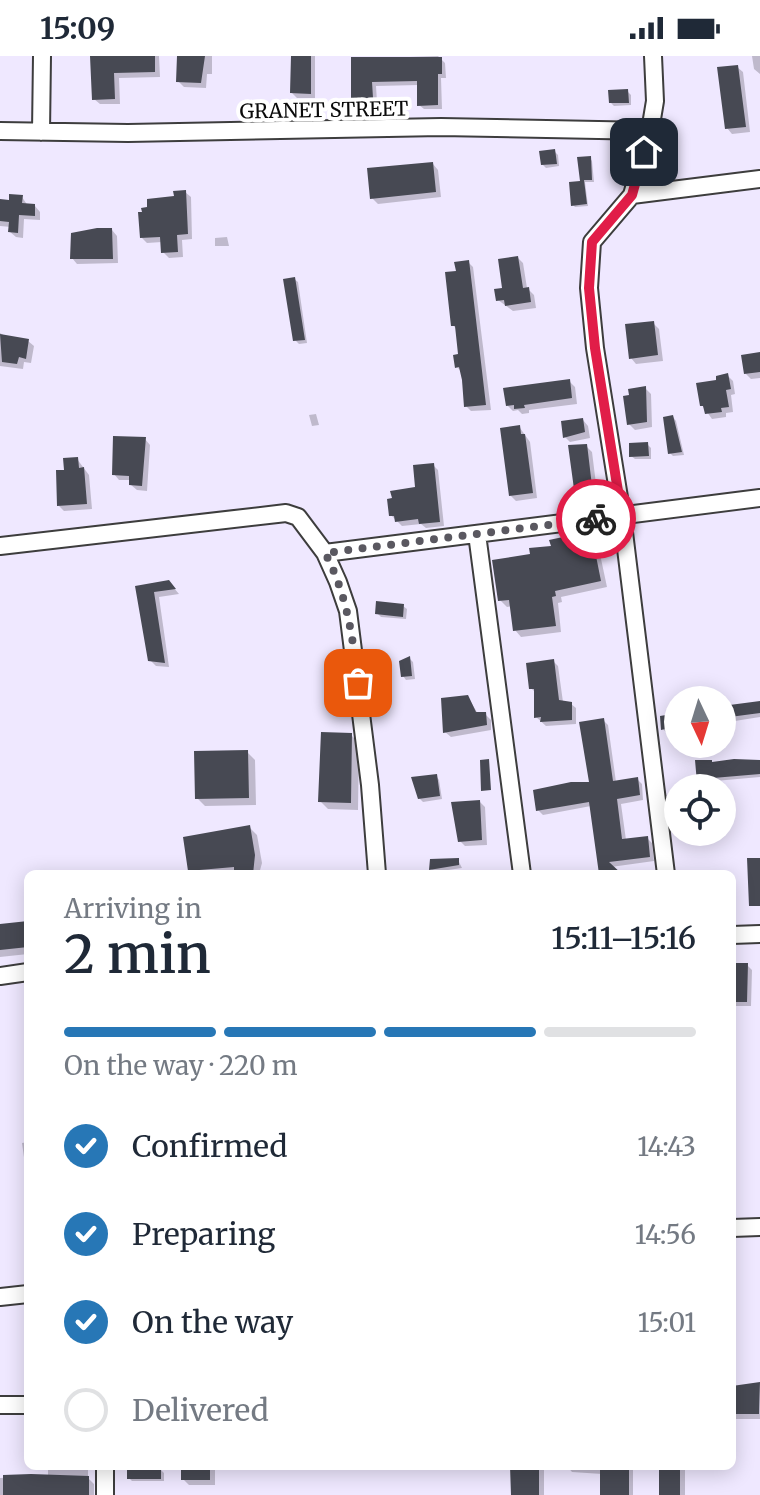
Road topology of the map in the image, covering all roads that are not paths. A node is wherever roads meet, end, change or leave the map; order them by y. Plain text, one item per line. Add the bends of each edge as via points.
1 (42, 56) edge
2 (653, 56) edge
3 (0, 131) edge
4 (650, 131) junction
5 (41, 132) junction
6 (760, 179) edge
7 (632, 195) junction
8 (760, 498) edge
9 (622, 516) junction
10 (477, 534) junction
11 (0, 546) edge
12 (325, 553) junction
13 (377, 870) edge
14 (521, 870) edge
15 (666, 870) edge
16 (760, 934) edge
17 (736, 935) edge
18 (24, 973) edge
19 (0, 976) edge
20 (760, 1227) edge
21 (736, 1228) edge
22 (24, 1294) edge
23 (0, 1297) edge
24 (0, 1405) edge
25 (24, 1405) edge
26 (105, 1470) edge
27 (105, 1495) edge

1 - 5 street
2 - 4 street
3 - 5 street, GRANET STREET
4 - 5 street, GRANET STREET via 441,127
4 - 7 street
6 - 7 street
7 - 9 street via 592,242 589,288
8 - 9 street
9 - 10 street
9 - 15 street
10 - 12 street
10 - 14 street
11 - 12 street via 286,513 298,517
12 - 13 street via 348,611
16 - 17 street
18 - 19 street
20 - 21 street
22 - 23 street
24 - 25 street
26 - 27 street

